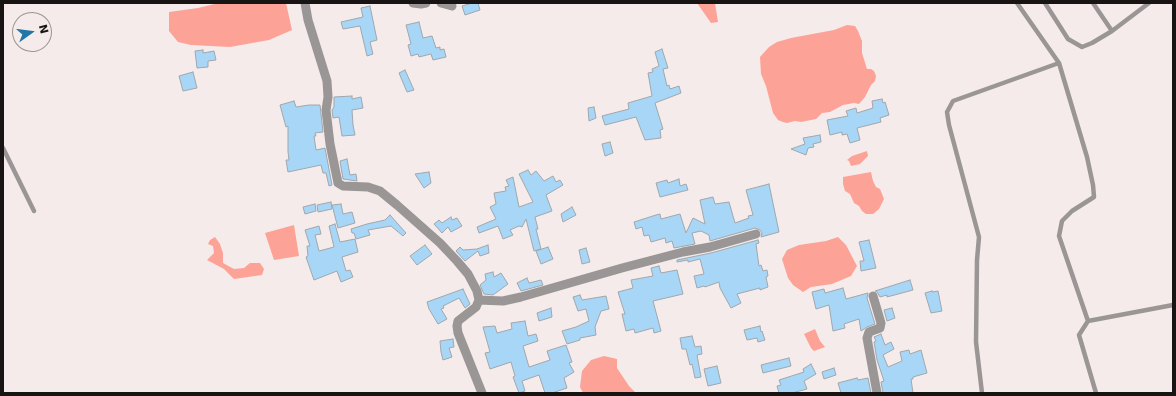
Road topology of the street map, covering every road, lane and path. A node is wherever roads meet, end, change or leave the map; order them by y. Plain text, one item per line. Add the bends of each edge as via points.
1 (305, 3) edge
2 (413, 3) edge
3 (426, 3) edge
4 (441, 3) edge
5 (1017, 3) edge
6 (1045, 3) edge
7 (1093, 3) edge
8 (1149, 3) edge
9 (452, 6) dead end
10 (1112, 31) junction
11 (1059, 63) junction
12 (3, 148) edge
13 (34, 211) dead end
14 (756, 234) dead end
15 (873, 296) dead end
16 (479, 300) junction
17 (1173, 305) edge
18 (1088, 321) junction
19 (482, 393) edge
20 (878, 393) edge
21 (982, 393) edge
22 (1096, 393) edge

1 - 16 street via 327,81 326,110 338,183 343,186 368,187 380,191 397,205 457,261 468,274
2 - 3 street
4 - 9 street
5 - 11 lane
6 - 10 lane via 1068,39 1082,47 1092,44
7 - 10 lane
8 - 10 lane
11 - 18 lane via 1094,185 1094,197 1062,221 1059,236
11 - 21 lane via 952,101 947,112 948,125 978,237 976,342
12 - 13 lane
14 - 16 street via 503,301
15 - 20 street via 880,328 869,332 867,338
16 - 19 street via 476,307 458,321 457,326
17 - 18 lane
18 - 22 lane via 1079,335

